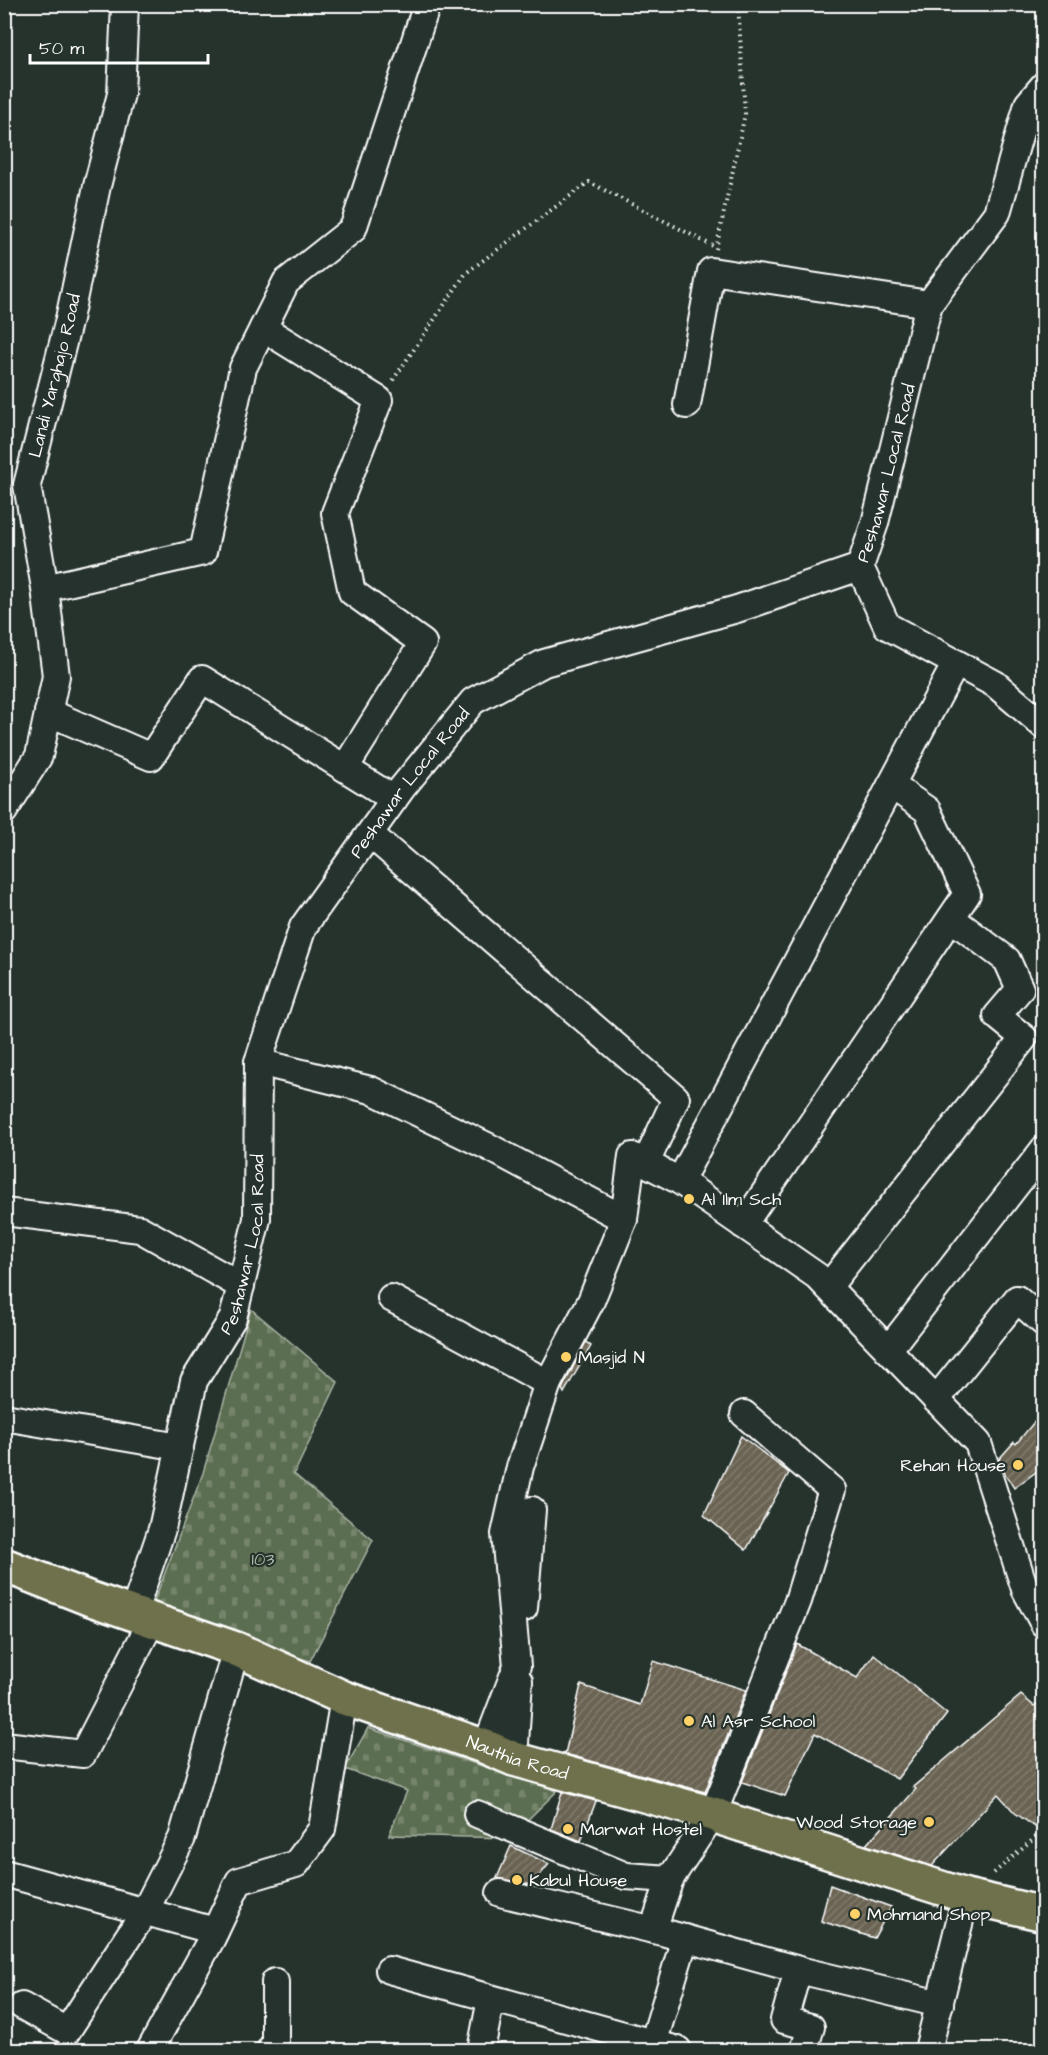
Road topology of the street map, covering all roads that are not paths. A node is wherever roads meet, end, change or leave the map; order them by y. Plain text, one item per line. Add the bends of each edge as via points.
1 (125, 4) edge
2 (427, 4) edge
3 (1044, 85) edge
4 (929, 304) junction
5 (263, 328) junction
6 (687, 405) dead end
7 (16, 484) edge
8 (860, 567) junction
9 (45, 588) junction
10 (956, 663) junction
11 (48, 712) junction
12 (1044, 726) edge
13 (345, 768) junction
14 (891, 784) junction
15 (394, 799) junction
16 (4, 811) edge
17 (370, 834) junction
18 (951, 918) junction
19 (258, 1062) junction
20 (1044, 1149) edge
21 (646, 1163) junction
22 (680, 1181) junction
23 (4, 1212) edge
24 (624, 1219) junction
25 (743, 1225) junction
26 (241, 1286) junction
27 (828, 1287) junction
28 (391, 1298) dead end
29 (1044, 1323) edge
30 (888, 1350) junction
31 (548, 1383) junction
32 (936, 1400) junction
33 (744, 1414) dead end
34 (4, 1417) edge
35 (180, 1447) junction
36 (531, 1510) dead end
37 (4, 1565) edge
38 (142, 1617) junction
39 (1044, 1624) edge
40 (236, 1649) junction
41 (344, 1698) junction
42 (4, 1745) edge
43 (500, 1753) junction
44 (477, 1814) dead end
45 (713, 1814) junction
46 (4, 1873) edge
47 (670, 1879) junction
48 (500, 1893) dead end
49 (966, 1896) junction
50 (145, 1911) junction
51 (1044, 1914) edge
52 (215, 1930) junction
53 (653, 1930) junction
54 (685, 1938) junction
55 (389, 1970) dead end
56 (798, 1970) junction
57 (276, 1982) dead end
58 (492, 1999) junction
59 (940, 2004) junction
60 (22, 2006) dead end
61 (653, 2044) junction
62 (150, 2050) edge
63 (270, 2050) edge
64 (482, 2050) edge
65 (678, 2050) edge
66 (804, 2050) edge
67 (928, 2050) edge

1 - 7 street, Landi Yarghajo Road via 122,94 97,186 69,319
2 - 5 street via 353,229 286,282
3 - 4 street, Peshawar Local Road via 1029,104 997,213
4 - 6 street via 714,259
4 - 8 street, Peshawar Local Road via 875,524
5 - 9 street via 243,368 203,552
5 - 13 street via 379,400 335,513 352,592 423,643
7 - 9 street, Landi Yarghajo Road
8 - 10 street via 887,626
8 - 15 street, Peshawar Local Road via 736,609 544,663 473,701
9 - 11 street, Landi Yarghajo Road via 56,676
10 - 12 street via 995,684
10 - 14 street
11 - 13 street via 152,757 202,679
11 - 16 street, Landi Yarghajo Road via 39,756
13 - 15 street
14 - 18 street via 927,810 967,894
14 - 22 street
15 - 17 street, Peshawar Local Road
17 - 19 street, Peshawar Local Road via 303,927
17 - 21 street via 676,1098
18 - 25 street
18 - 27 street via 1007,960 1020,988 997,1016 1024,1038
19 - 24 street via 371,1090
19 - 26 street, Peshawar Local Road via 257,1219
20 - 30 street
21 - 22 street
21 - 24 street via 632,1156
22 - 25 street
23 - 26 street via 140,1229
24 - 31 street via 591,1302
25 - 27 street
26 - 35 street, Peshawar Local Road via 233,1318 194,1381
27 - 30 street
28 - 31 street
29 - 32 street via 1017,1299
30 - 32 street
31 - 43 street via 520,1467 505,1534 517,1666
32 - 39 street via 978,1443 1024,1589
33 - 45 street via 832,1490 798,1601
34 - 35 street
35 - 38 street, Peshawar Local Road
36 - 43 street
37 - 38 main road, Nauthia Road
38 - 40 main road, Nauthia Road
38 - 42 street, Peshawar Local Road via 83,1754
40 - 41 main road, Nauthia Road
40 - 50 street via 182,1838
41 - 43 main road, Nauthia Road
41 - 52 street via 322,1829 296,1864 239,1881
43 - 45 main road, Nauthia Road
44 - 47 street via 626,1876
45 - 47 street
45 - 49 main road, Nauthia Road
46 - 50 street
47 - 53 street
48 - 53 street
49 - 51 main road, Nauthia Road
49 - 59 street
50 - 52 street
50 - 60 street via 67,2031
52 - 62 street
53 - 54 street
54 - 56 street
54 - 61 street
55 - 58 street
56 - 59 street
56 - 66 street via 784,2020 811,2027
57 - 63 street via 275,2043
58 - 61 street
58 - 64 street
59 - 67 street
61 - 65 street

